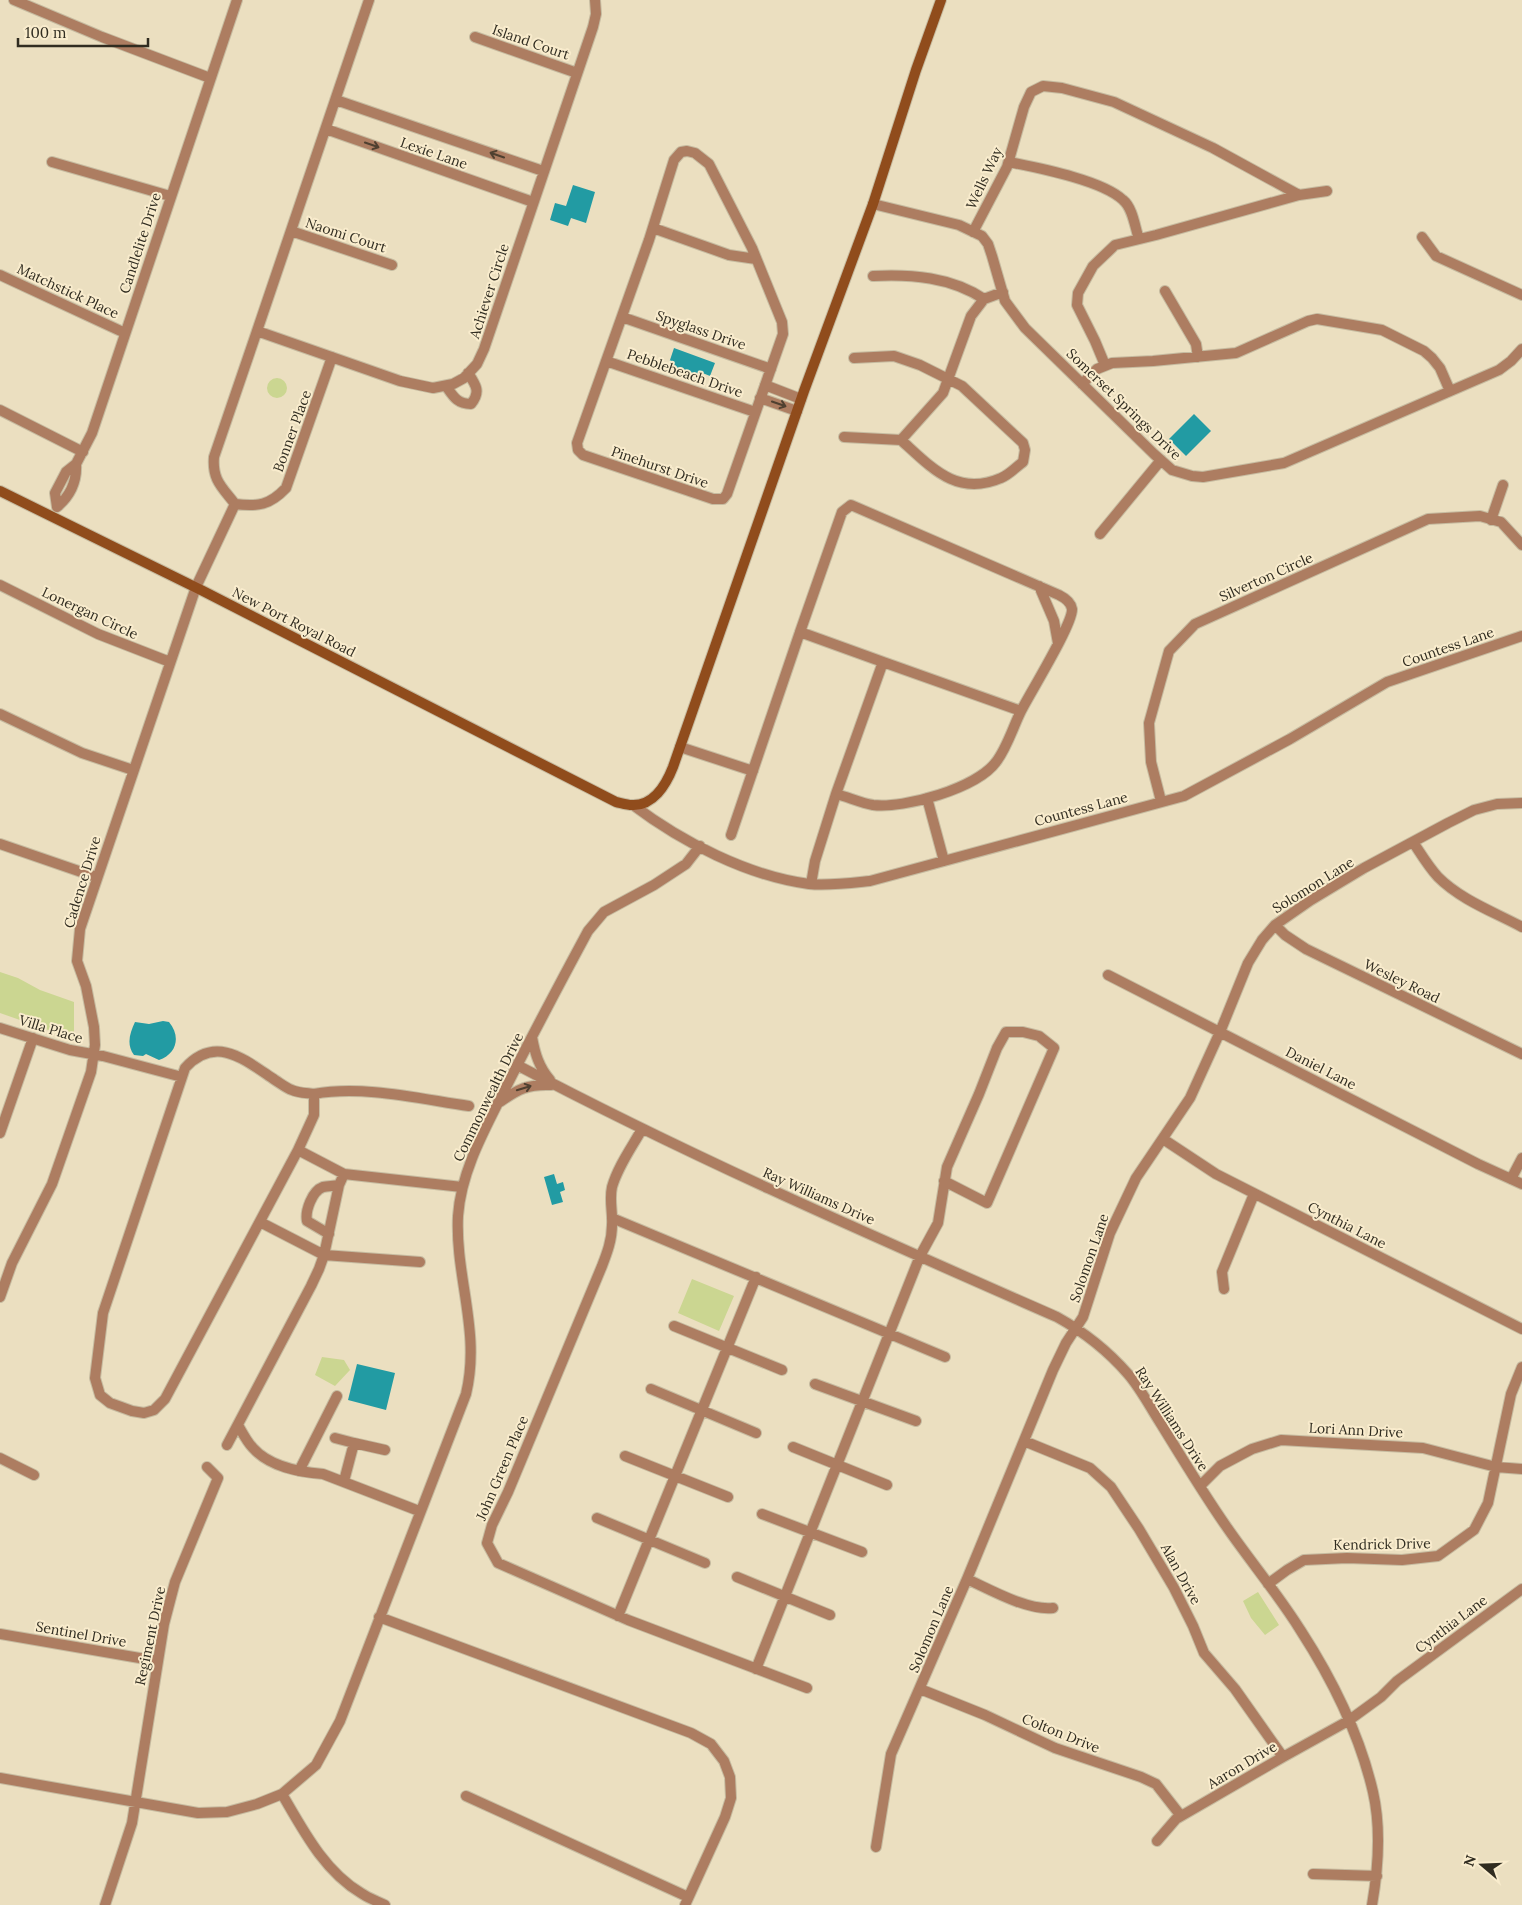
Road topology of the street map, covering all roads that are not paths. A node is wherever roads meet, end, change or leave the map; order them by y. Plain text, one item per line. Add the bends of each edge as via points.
1 (14, 0) edge
2 (237, 0) edge
3 (369, 0) edge
4 (595, 0) edge
5 (941, 0) edge
6 (475, 37) dead end
7 (578, 72) junction
8 (210, 78) junction
9 (336, 100) junction
10 (326, 129) junction
11 (52, 162) dead end
12 (1009, 162) junction
13 (543, 171) junction
14 (1327, 191) dead end
15 (1299, 195) junction
16 (170, 196) junction
17 (533, 202) junction
18 (873, 204) junction
19 (653, 228) junction
20 (291, 231) junction
21 (973, 232) junction
22 (1422, 237) dead end
23 (1139, 239) junction
24 (756, 259) junction
25 (392, 265) dead end
26 (0, 275) edge
27 (873, 276) dead end
28 (1165, 291) dead end
29 (1003, 292) junction
30 (1522, 295) edge
31 (984, 299) junction
32 (622, 317) junction
33 (257, 330) junction
34 (125, 333) junction
35 (1522, 349) edge
36 (1198, 356) junction
37 (332, 358) junction
38 (854, 358) dead end
39 (606, 360) junction
40 (1105, 365) junction
41 (770, 369) junction
42 (468, 373) junction
43 (949, 380) junction
44 (1082, 384) junction
45 (765, 385) junction
46 (446, 386) junction
47 (1450, 391) junction
48 (760, 398) junction
49 (801, 399) junction
50 (0, 410) edge
51 (797, 411) junction
52 (755, 412) junction
53 (844, 437) dead end
54 (902, 440) junction
55 (83, 452) junction
56 (1161, 460) junction
57 (1503, 485) dead end
58 (0, 491) edge
59 (235, 504) junction
60 (52, 517) junction
61 (1491, 520) junction
62 (1100, 534) dead end
63 (1522, 545) edge
64 (0, 585) edge
65 (1039, 586) junction
66 (196, 587) junction
67 (800, 632) junction
68 (1522, 636) edge
69 (1058, 643) junction
70 (170, 662) junction
71 (883, 662) junction
72 (1021, 711) junction
73 (0, 714) edge
74 (680, 747) junction
75 (133, 770) junction
76 (752, 771) junction
77 (836, 794) junction
78 (928, 798) junction
79 (1161, 801) junction
80 (1522, 803) edge
81 (633, 805) junction
82 (731, 835) dead end
83 (1413, 842) junction
84 (0, 844) edge
85 (700, 846) junction
86 (944, 861) junction
87 (96, 877) junction
88 (812, 884) junction
89 (1275, 924) junction
90 (1522, 927) edge
91 (1108, 975) dead end
92 (0, 1028) edge
93 (1220, 1032) junction
94 (532, 1037) junction
95 (32, 1038) junction
96 (1522, 1054) edge
97 (94, 1056) junction
98 (517, 1065) junction
99 (182, 1077) junction
100 (554, 1085) junction
101 (314, 1094) junction
102 (498, 1103) junction
103 (469, 1106) dead end
104 (642, 1128) junction
105 (0, 1133) edge
106 (1163, 1138) junction
107 (298, 1150) junction
108 (1522, 1158) edge
109 (344, 1174) junction
110 (1511, 1179) junction
111 (944, 1181) junction
112 (1522, 1184) edge
113 (339, 1185) junction
114 (462, 1186) junction
115 (1254, 1194) junction
116 (612, 1218) junction
117 (260, 1222) junction
118 (329, 1234) junction
119 (324, 1255) junction
120 (920, 1256) junction
121 (420, 1262) dead end
122 (756, 1277) junction
123 (2, 1286) edge
124 (1224, 1289) dead end
125 (0, 1298) edge
126 (674, 1326) dead end
127 (1077, 1328) junction
128 (1522, 1329) edge
129 (889, 1333) junction
130 (727, 1347) junction
131 (945, 1357) dead end
132 (1522, 1367) edge
133 (782, 1370) dead end
134 (815, 1384) dead end
135 (650, 1389) dead end
136 (337, 1396) dead end
137 (862, 1401) junction
138 (701, 1410) junction
139 (916, 1422) dead end
140 (238, 1425) junction
141 (756, 1433) dead end
142 (335, 1438) dead end
143 (1024, 1441) junction
144 (354, 1443) junction
145 (227, 1445) dead end
146 (793, 1447) dead end
147 (385, 1450) dead end
148 (625, 1456) dead end
149 (0, 1458) edge
150 (837, 1465) junction
151 (207, 1467) dead end
152 (1496, 1467) junction
153 (1522, 1469) edge
154 (298, 1471) junction
155 (34, 1476) dead end
156 (675, 1476) junction
157 (344, 1481) junction
158 (887, 1484) dead end
159 (1200, 1486) junction
160 (728, 1497) dead end
161 (419, 1511) junction
162 (762, 1514) dead end
163 (597, 1518) dead end
164 (810, 1532) junction
165 (650, 1540) junction
166 (862, 1552) dead end
167 (705, 1563) dead end
168 (737, 1578) dead end
169 (967, 1579) junction
170 (1268, 1584) junction
171 (1522, 1588) edge
172 (784, 1597) junction
173 (1053, 1608) dead end
174 (830, 1615) dead end
175 (618, 1616) junction
176 (379, 1617) junction
177 (0, 1634) edge
178 (157, 1662) junction
179 (756, 1669) junction
180 (807, 1688) dead end
181 (920, 1689) junction
182 (1348, 1721) junction
183 (1283, 1756) junction
184 (0, 1778) edge
185 (282, 1794) junction
186 (466, 1796) dead end
187 (136, 1802) junction
188 (1181, 1816) junction
189 (1157, 1842) dead end
190 (876, 1847) dead end
191 (1313, 1874) dead end
192 (1377, 1876) junction
193 (687, 1901) edge
194 (105, 1905) edge
195 (385, 1905) edge
196 (1372, 1905) edge

1 - 8 street
2 - 8 street, Candlelite Drive
3 - 9 street
4 - 7 street, Achiever Circle via 593,27
5 - 18 main road
6 - 7 street, Island Court
7 - 13 street, Achiever Circle
8 - 16 street, Candlelite Drive
9 - 10 street
13 -> 9 street, Lexie Lane
10 -> 17 street, Lexie Lane
10 - 20 street
11 - 16 street
12 - 15 street, Wells Way via 1031,92 1043,86 1062,88 1114,102 1143,114
12 - 21 street, Wells Way
12 - 23 street via 1082,180 1123,199
13 - 17 street, Achiever Circle
14 - 15 street
15 - 23 street
16 - 34 street, Candlelite Drive
17 - 42 street, Achiever Circle via 484,349
18 - 21 street, Somerset Springs Drive via 959,225
18 - 49 main road
19 - 24 street via 729,255
19 - 24 street, Pinehurst Drive via 674,160 681,152 687,151 709,164
19 - 32 street, Pinehurst Drive
20 - 25 street, Naomi Court
20 - 33 street
21 - 29 street, Somerset Springs Drive via 988,244
22 - 30 street via 1436,256
23 - 40 street via 1115,245 1093,266 1078,293 1077,305
24 - 41 street, Pinehurst Drive via 782,322 783,334
26 - 34 street, Matchstick Place
27 - 31 street via 903,274 942,280 971,290
28 - 36 street via 1196,344
29 - 31 street
29 - 44 street, Somerset Springs Drive via 1005,302 1025,328
31 - 43 street via 971,316
32 - 39 street, Pinehurst Drive
32 - 41 street, Spyglass Drive
33 - 37 street
33 - 59 street via 214,457 215,477
34 - 55 street, Candlelite Drive
35 - 47 street, Somerset Springs Drive via 1499,370
36 - 40 street
36 - 47 street via 1236,353 1308,321 1326,321 1382,330 1424,351 1440,368
37 - 46 street via 400,381 433,388
37 - 59 street, Bonner Place via 286,488 271,501 260,505
38 - 43 street via 894,356
39 - 52 street, Pebblebeach Drive
39 - 52 street, Pinehurst Drive via 577,443 583,455 713,499 723,499
40 - 44 street
41 - 45 street, Pinehurst Drive
42 - 46 street, Achiever Circle
42 - 46 street via 477,390 471,404 458,402
43 - 54 street via 943,393
43 - 54 street via 962,386 1023,443 1023,462 1003,478 966,485 936,471
44 - 56 street, Somerset Springs Drive
45 - 48 street, Pinehurst Drive
45 - 49 street
47 - 56 street, Somerset Springs Drive via 1284,463 1203,477 1182,475
48 -> 51 street
48 - 52 street, Pinehurst Drive
49 - 51 main road
50 - 55 street
51 - 74 main road
53 - 54 street
55 - 60 street, Candlelite Drive via 66,472 55,493 57,507
56 - 62 street
57 - 61 street
58 - 60 main road, New Port Royal Road
59 - 66 street
60 - 66 main road, New Port Royal Road
61 - 63 street, Silverton Circle via 1501,522
61 - 79 street, Silverton Circle via 1480,516 1428,519 1194,624 1169,651 1148,723 1151,762
64 - 70 street, Lonergan Circle via 98,634
65 - 67 street via 851,505 842,512
65 - 69 street via 1054,621
65 - 69 street via 1068,600 1072,609
66 - 70 street, Cadence Drive
66 - 81 main road, New Port Royal Road via 616,802
67 - 71 street
67 - 76 street
68 - 79 street, Countess Lane via 1387,682 1290,740 1184,796
69 - 72 street
70 - 75 street, Cadence Drive
71 - 72 street
71 - 77 street
72 - 78 street via 997,762 984,775
73 - 75 street via 82,753
74 - 76 street
74 - 81 main road via 662,788 651,799
75 - 87 street, Cadence Drive
76 - 82 street
77 - 78 street via 872,805 888,806
77 - 88 street via 815,861
78 - 86 street
79 - 86 street, Countess Lane
80 - 83 street, Solomon Lane via 1497,804 1474,810
81 - 85 street, Countess Lane via 661,826
83 - 89 street, Solomon Lane
83 - 90 street via 1438,877 1453,890
84 - 87 street
85 - 88 street, Countess Lane via 733,862 787,880
85 - 94 street, Commonwealth Drive via 686,864 604,912 588,931
86 - 88 street, Countess Lane via 870,881
87 - 97 street, Cadence Drive via 80,929 77,961 94,1027
89 - 93 street, Solomon Lane via 1248,963
89 - 96 street, Wesley Road via 1306,949
91 - 93 street, Daniel Lane
92 - 95 street, Villa Place
93 - 106 street, Solomon Lane via 1190,1098
93 - 110 street, Daniel Lane
94 - 98 street, Commonwealth Drive
94 - 100 street via 542,1071
95 - 97 street, Villa Place
95 - 105 street
97 - 99 street, Villa Place
97 - 123 street, Cadence Drive via 92,1072 52,1184
98 - 100 street, Ray Williams Drive
98 - 102 street, Commonwealth Drive
99 - 101 street via 193,1059 207,1052 224,1051 241,1057 291,1090
99 - 117 street via 103,1313 95,1378 100,1395 110,1403 144,1413 154,1410 164,1400
102 -> 100 street via 517,1089 536,1084
100 - 104 street, Ray Williams Drive
101 - 103 street via 334,1090 393,1094
101 - 107 street via 314,1115
102 - 114 street, Commonwealth Drive
104 - 116 street, John Green Place via 612,1188
104 - 120 street, Ray Williams Drive
106 - 115 street, Cynthia Lane via 1216,1174
106 - 127 street, Solomon Lane via 1136,1178 1110,1233
107 - 109 street
107 - 117 street
108 - 110 street
109 - 113 street
109 - 114 street
110 - 112 street, Daniel Lane
111 - 111 street via 946,1167 1006,1032 1039,1036 1054,1048 987,1203
111 - 120 street via 938,1223
113 - 118 street
113 - 118 street via 322,1188 315,1194 306,1214 307,1221
114 - 161 street, Commonwealth Drive via 458,1218 472,1341 470,1377
115 - 124 street via 1222,1272
115 - 128 street, Cynthia Lane
116 - 122 street
116 - 175 street, John Green Place via 610,1245 602,1266 486,1543 498,1563
117 - 119 street
118 - 119 street
119 - 121 street
119 - 140 street via 312,1286
120 - 127 street, Ray Williams Drive
120 - 129 street
122 - 129 street
122 - 130 street
123 - 125 street, Cadence Drive
126 - 130 street
127 - 143 street, Solomon Lane via 1053,1370
127 - 159 street, Ray Williams Drive via 1128,1374
129 - 131 street
129 - 137 street
130 - 133 street
130 - 138 street
132 - 152 street, Kendrick Drive via 1511,1394
134 - 137 street
135 - 138 street
136 - 154 street
137 - 139 street
137 - 150 street
138 - 141 street
138 - 156 street
140 - 145 street
140 - 154 street via 252,1448 264,1457
142 - 144 street
143 - 169 street, Solomon Lane
143 - 183 street, Alan Drive via 1090,1468 1111,1487 1174,1588 1204,1653
144 - 147 street
144 - 157 street
146 - 150 street
148 - 156 street
149 - 155 street
150 - 158 street
150 - 164 street
151 - 178 street, Regiment Drive via 218,1478 175,1582
152 - 153 street, Lori Ann Drive
152 - 159 street, Lori Ann Drive via 1423,1448 1281,1440 1252,1449 1220,1466
152 - 170 street, Kendrick Drive via 1488,1503 1474,1530 1438,1556 1402,1560 1304,1560
154 - 157 street
156 - 160 street
156 - 165 street
157 - 161 street
159 - 170 street, Ray Williams Drive
161 - 176 street, Commonwealth Drive
162 - 164 street
163 - 165 street
164 - 166 street
164 - 172 street
165 - 167 street
165 - 175 street
168 - 172 street
169 - 173 street via 1031,1607
169 - 181 street, Solomon Lane
170 - 182 street, Ray Williams Drive via 1322,1666
171 - 182 street, Cynthia Lane
172 - 174 street
172 - 179 street
175 - 179 street, John Green Place
176 - 185 street, Commonwealth Drive via 330,1742 316,1765
176 - 193 street via 691,1733 711,1744 724,1761 732,1798
177 - 178 street, Sentinel Drive
178 - 187 street, Regiment Drive
179 - 180 street, John Green Place
181 - 188 street, Colton Drive via 1055,1748 1156,1784
181 - 190 street, Solomon Lane via 891,1754
182 - 183 street, Aaron Drive
182 - 192 street, Ray Williams Drive via 1373,1793
183 - 188 street, Aaron Drive
184 - 187 street
185 - 187 street, Commonwealth Drive via 227,1812 198,1814
185 - 195 street via 326,1862 343,1880
186 - 193 street
187 - 194 street, Regiment Drive
188 - 189 street, Aaron Drive
191 - 192 street
192 - 196 street, Ray Williams Drive

